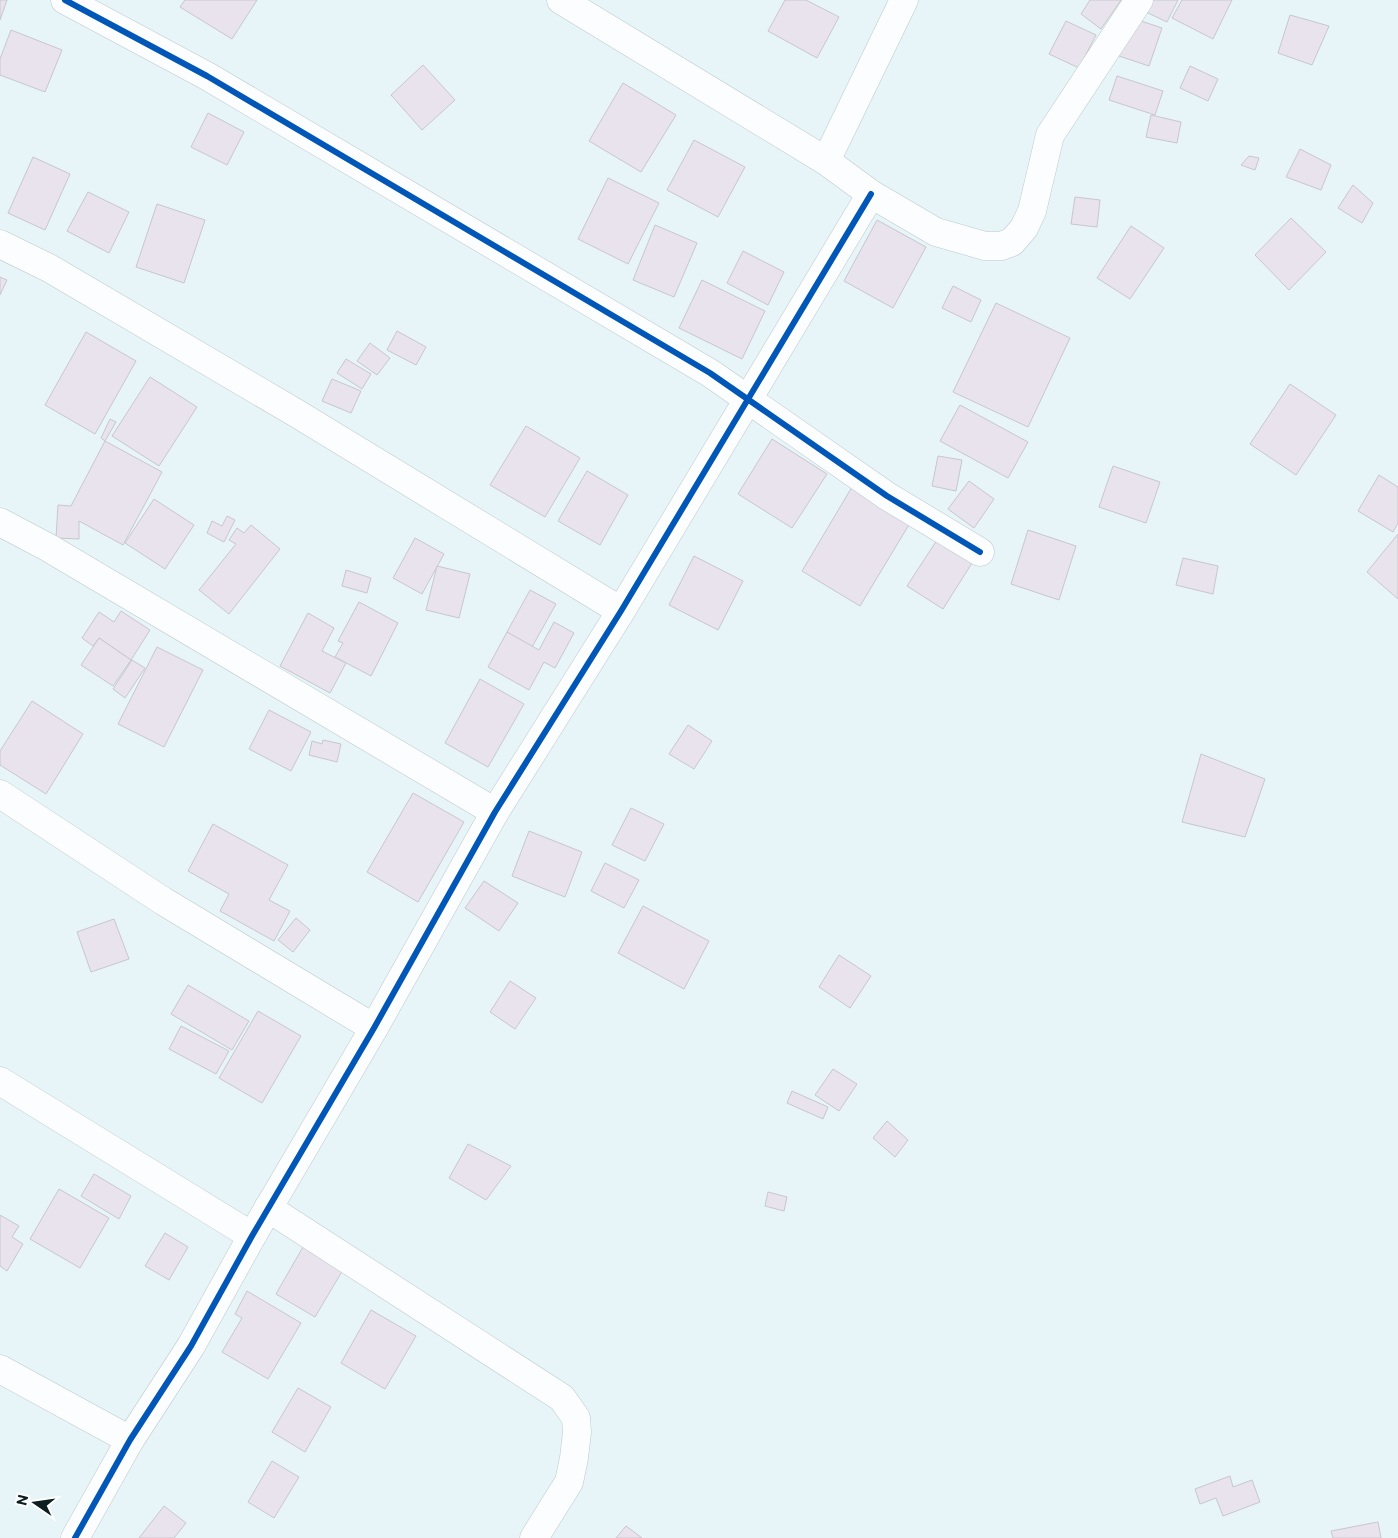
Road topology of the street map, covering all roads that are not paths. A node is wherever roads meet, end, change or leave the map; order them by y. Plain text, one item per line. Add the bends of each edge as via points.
1 (65, 0) edge
2 (561, 0) edge
3 (904, 0) edge
4 (1139, 0) edge
5 (826, 160) junction
6 (871, 194) junction
7 (0, 244) edge
8 (748, 397) junction
9 (0, 522) edge
10 (980, 552) dead end
11 (621, 611) junction
12 (0, 794) edge
13 (496, 812) junction
14 (374, 1028) junction
15 (0, 1081) edge
16 (268, 1208) junction
17 (252, 1236) junction
18 (0, 1369) edge
19 (130, 1440) junction
20 (75, 1538) edge
21 (534, 1538) edge

1 - 8 street via 207,76
2 - 5 street
3 - 5 street
4 - 6 street via 1050,135 1032,211 1012,242 985,246 936,232
5 - 6 street
6 - 8 street
7 - 11 street via 49,268 296,413
8 - 10 street via 887,496
8 - 11 street
9 - 13 street
11 - 13 street
12 - 14 street via 163,901
13 - 14 street
14 - 16 street
15 - 17 street
16 - 17 street
16 - 21 street via 562,1398 576,1418 578,1432 574,1458 569,1482
17 - 19 street via 191,1346
18 - 19 street
19 - 20 street

